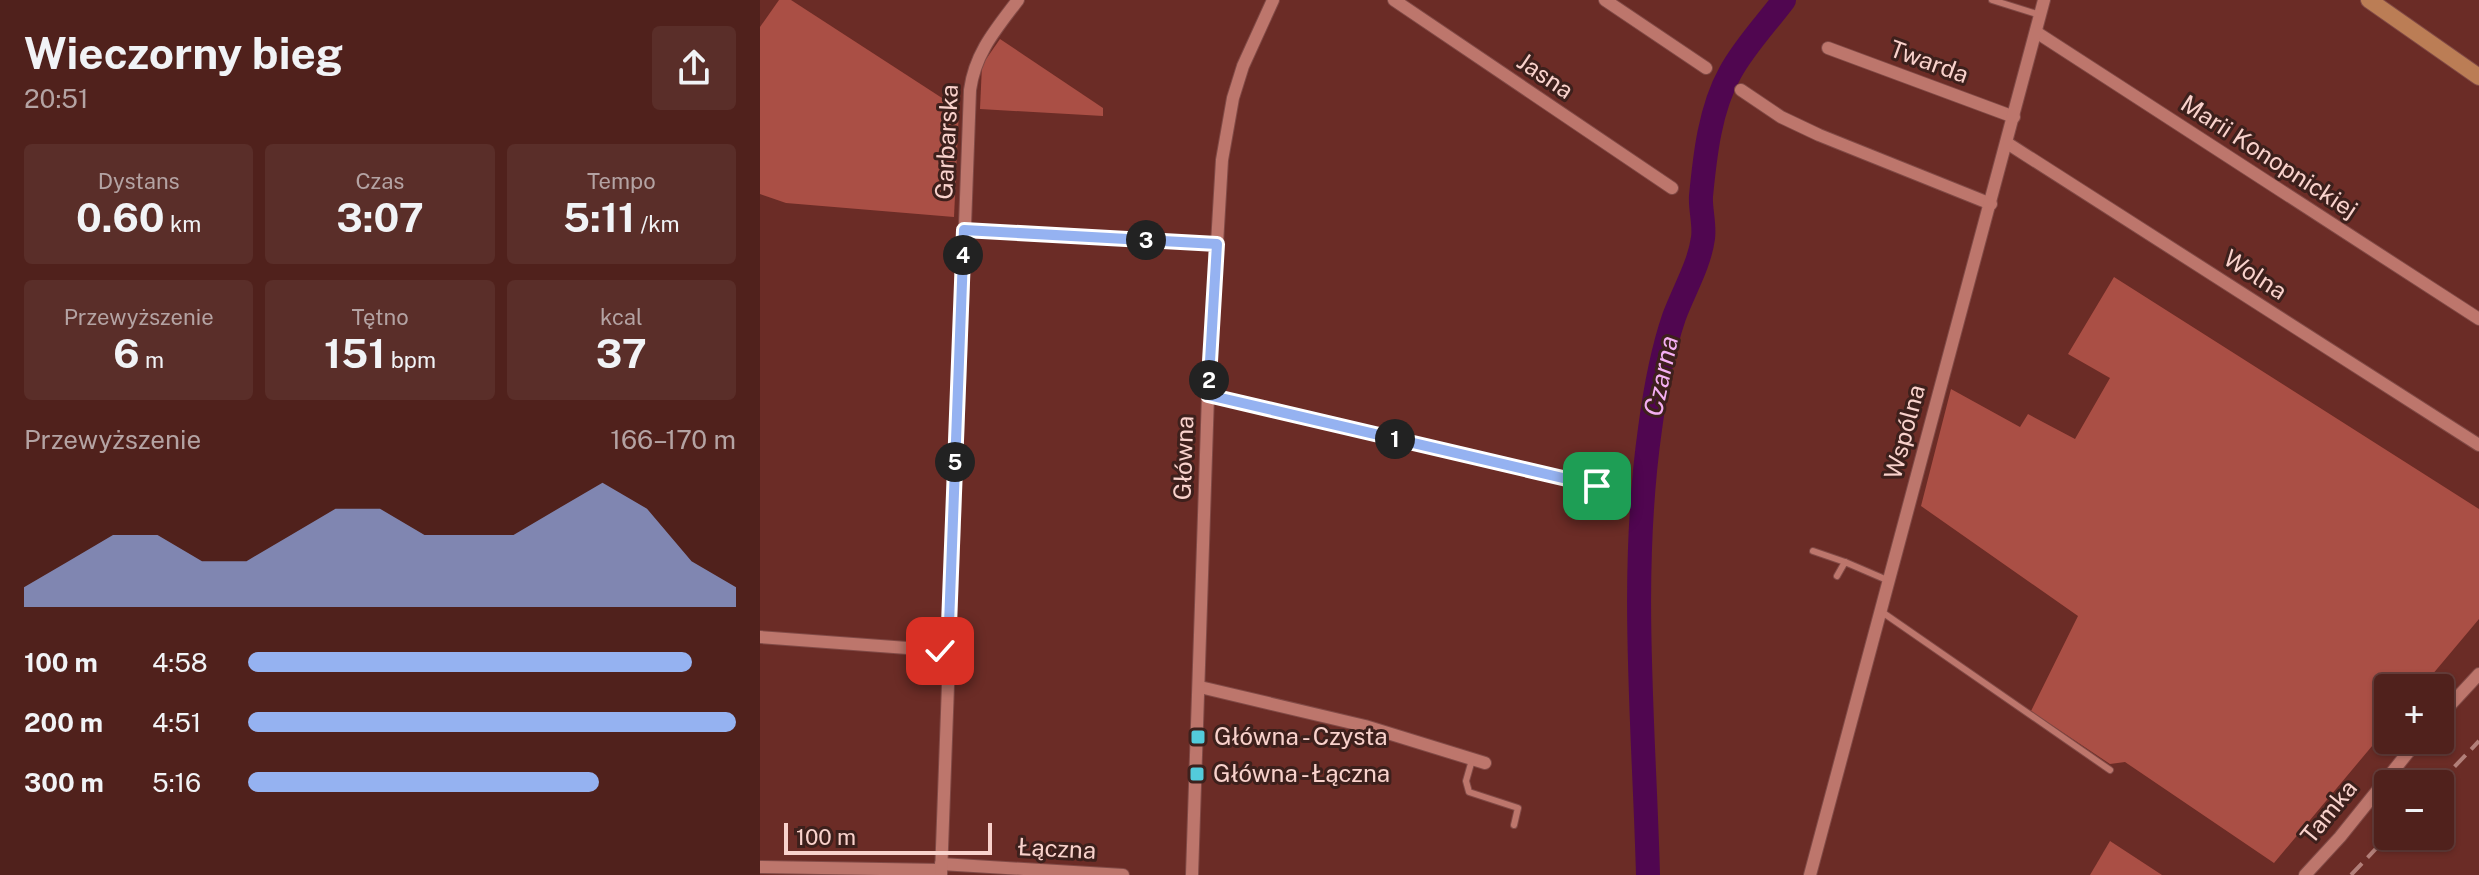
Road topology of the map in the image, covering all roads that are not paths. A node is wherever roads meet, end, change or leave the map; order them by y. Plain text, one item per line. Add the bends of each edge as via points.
1 (1018, 0) edge
2 (1273, 0) edge
3 (1394, 0) edge
4 (1605, 0) edge
5 (1992, 0) edge
6 (2024, 0) edge
7 (2044, 0) edge
8 (2369, 0) edge
9 (2021, 10) junction
10 (2040, 15) junction
11 (2036, 32) junction
12 (1828, 48) dead end
13 (1706, 68) dead end
14 (2479, 77) edge
15 (1741, 90) dead end
16 (2014, 117) junction
17 (2007, 143) junction
18 (1672, 188) dead end
19 (1991, 204) junction
20 (964, 230) junction
21 (1217, 244) junction
22 (2479, 319) edge
23 (1208, 395) junction
24 (2479, 445) edge
25 (1597, 486) dead end
26 (1813, 551) dead end
27 (1845, 562) junction
28 (1837, 576) dead end
29 (1887, 580) junction
30 (1879, 610) junction
31 (760, 637) edge
32 (948, 651) junction
33 (2479, 674) edge
34 (1200, 687) junction
35 (2454, 701) edge
36 (2407, 754) edge
37 (1478, 762) joint
38 (2110, 770) dead end
39 (1514, 825) dead end
40 (760, 867) edge
41 (941, 870) edge
42 (1123, 875) edge
43 (1192, 875) edge
44 (1810, 875) edge
45 (2305, 875) edge

1 - 20 street, Garbarska via 983,47 972,76
2 - 21 street, Główna via 1230,109
3 - 18 street, Jasna
4 - 13 street
5 - 9 lane
6 - 9 lane
7 - 10 street, Wspólna
8 - 14 main road
9 - 10 lane
10 - 11 street, Wspólna
11 - 16 street, Wspólna
11 - 22 street, Marii Konopnickiej
12 - 16 street, Twarda
15 - 19 street via 1819,135
16 - 17 street, Wspólna
17 - 19 street, Wspólna
17 - 24 street, Wolna
19 - 29 street, Wspólna
20 - 21 street
20 - 32 street, Garbarska
21 - 23 street, Główna
23 - 25 street
23 - 34 street, Główna
26 - 27 lane
27 - 28 lane
27 - 29 lane
29 - 30 street, Wspólna
30 - 38 lane
30 - 44 street, Wspólna
31 - 32 street
32 - 41 street, Garbarska
33 - 35 street
34 - 37 street via 1365,726
34 - 43 street, Główna
36 - 45 street, Tamka
37 - 39 lane via 1466,781 1469,792 1518,808
40 - 41 street, Łączna
41 - 42 street, Łączna

